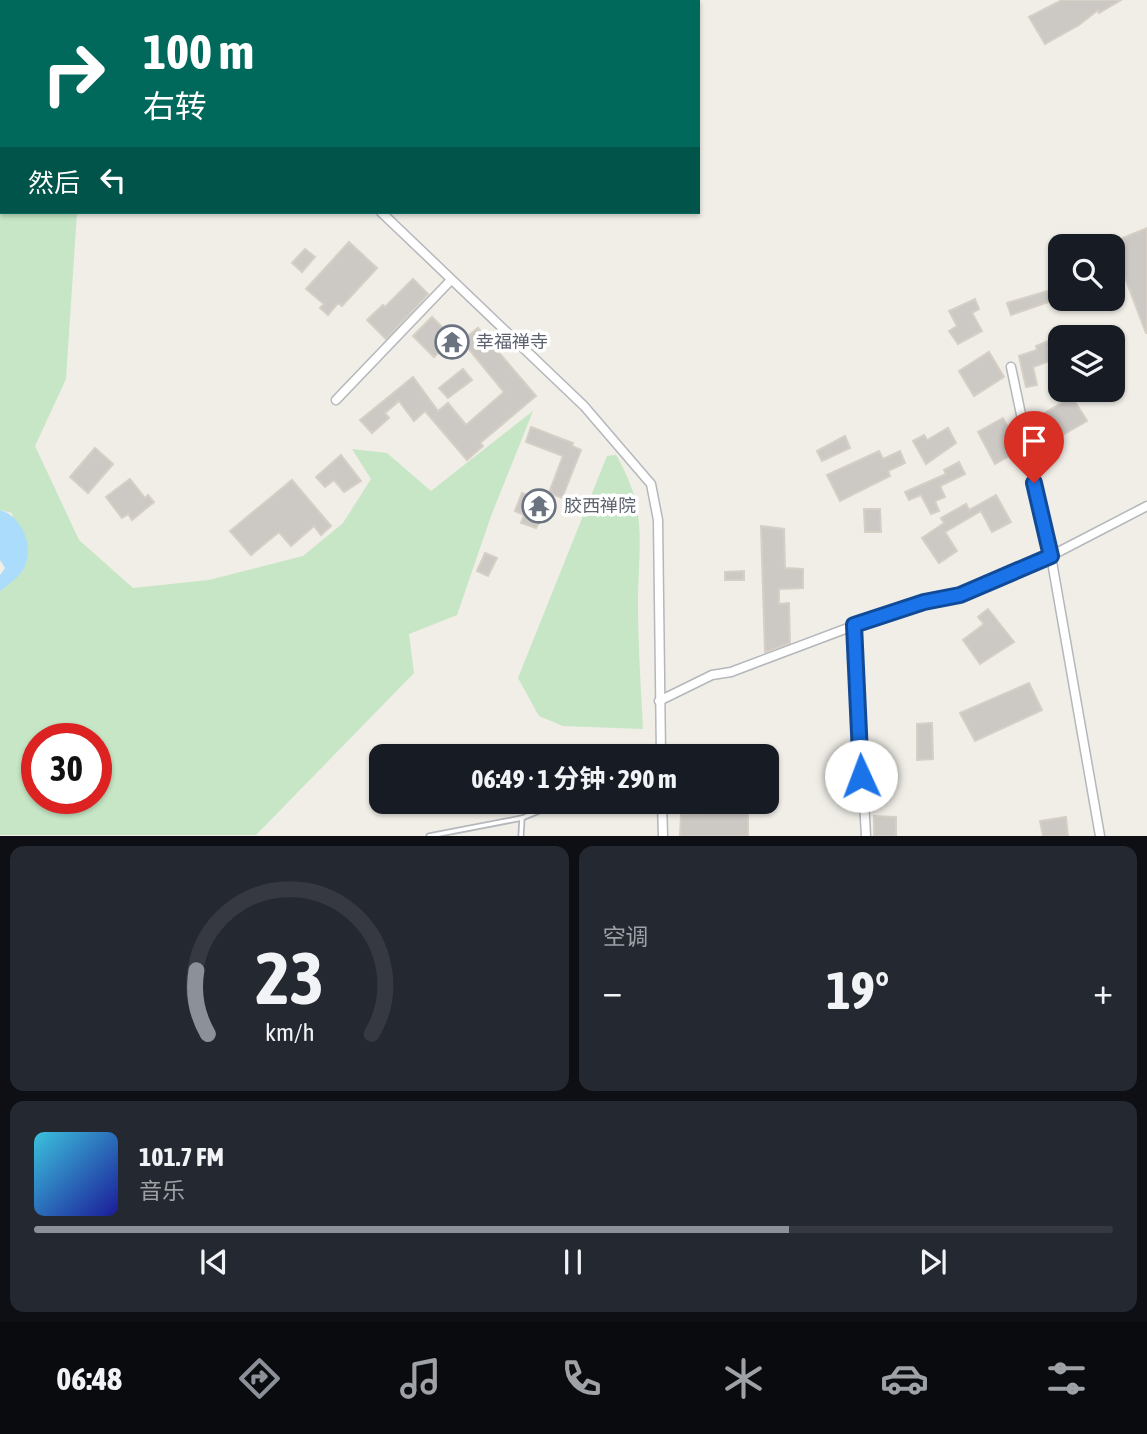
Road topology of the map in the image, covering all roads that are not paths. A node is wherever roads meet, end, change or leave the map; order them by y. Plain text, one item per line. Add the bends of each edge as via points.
1 (383, 214) edge
2 (451, 281) junction
3 (1011, 368) dead end
4 (336, 400) dead end
5 (1147, 506) edge
6 (1051, 556) junction
7 (854, 625) junction
8 (659, 701) junction
9 (661, 744) edge
10 (532, 814) edge
11 (662, 814) edge
12 (522, 818) junction
13 (429, 835) edge
14 (521, 835) edge
15 (663, 835) edge
16 (866, 835) edge
17 (1100, 835) edge

1 - 2 street
2 - 4 street
2 - 8 street via 584,406 651,484 658,520
3 - 6 street
5 - 6 street
6 - 7 street via 960,595
6 - 17 street
7 - 8 street via 712,675
7 - 16 street
8 - 9 street
10 - 12 lane
11 - 15 street
12 - 13 lane
12 - 14 lane

